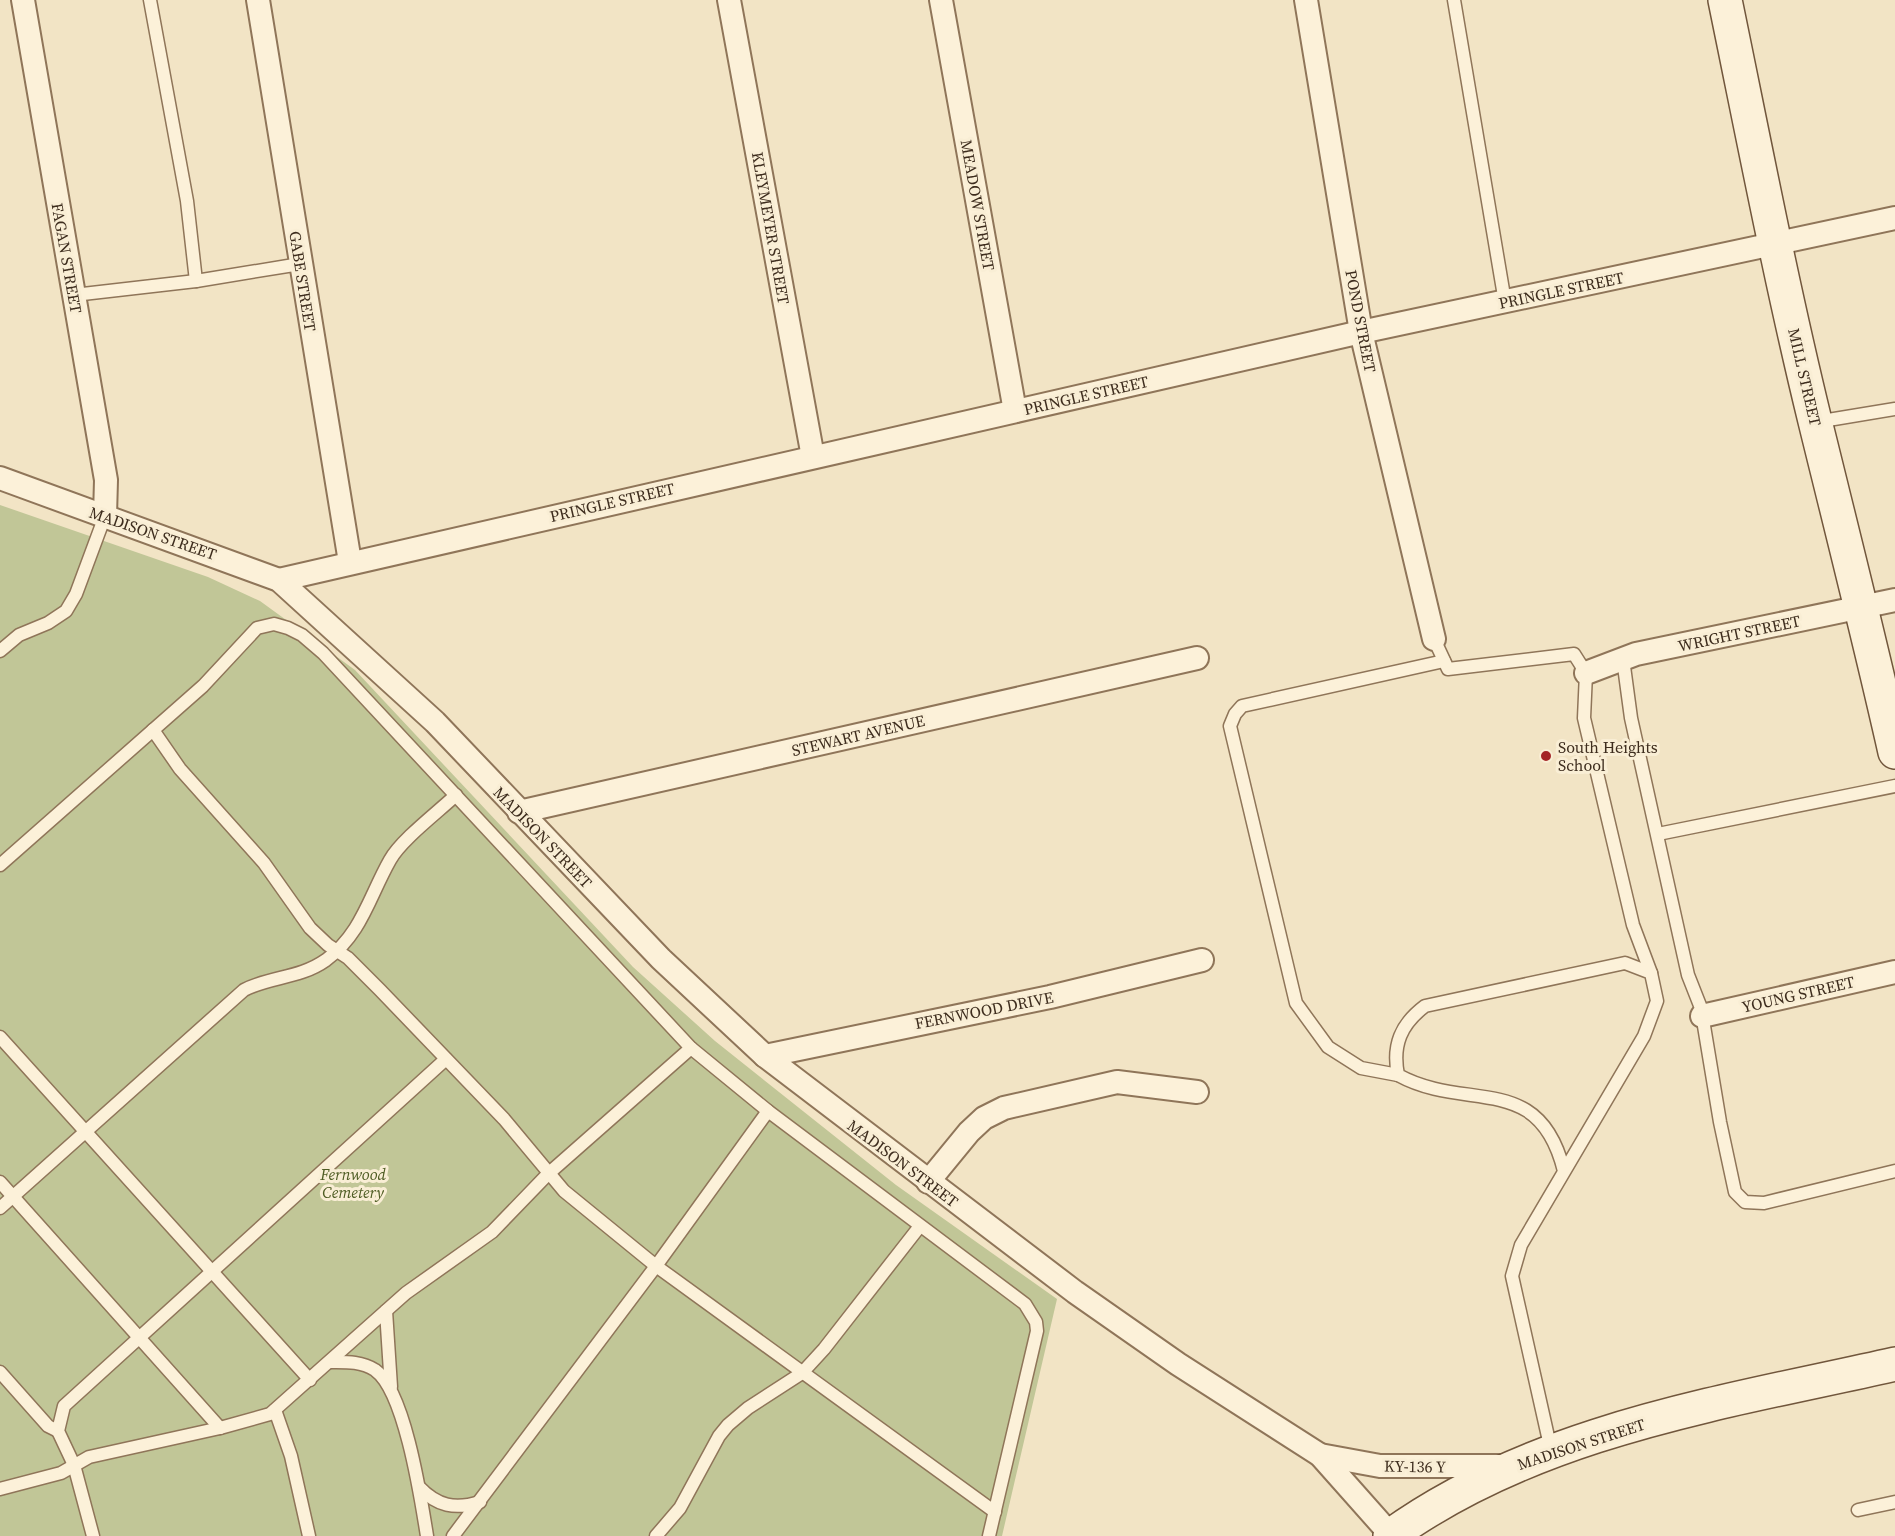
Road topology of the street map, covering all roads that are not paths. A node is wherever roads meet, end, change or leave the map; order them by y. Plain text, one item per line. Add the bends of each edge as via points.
1 (23, 0) edge
2 (150, 0) edge
3 (258, 0) edge
4 (729, 0) edge
5 (941, 0) edge
6 (1306, 0) edge
7 (1454, 0) edge
8 (1725, 0) edge
9 (1895, 218) edge
10 (1774, 243) junction
11 (300, 264) junction
12 (196, 281) junction
13 (74, 295) junction
14 (1505, 302) junction
15 (1361, 332) junction
16 (1895, 409) edge
17 (1015, 411) junction
18 (1815, 422) junction
19 (813, 457) junction
20 (0, 478) edge
21 (105, 516) junction
22 (350, 562) junction
23 (279, 580) junction
24 (1895, 600) edge
25 (1863, 607) junction
26 (1434, 639) joint
27 (0, 651) edge
28 (1197, 658) dead end
29 (1623, 659) junction
30 (1444, 661) junction
31 (1586, 674) junction
32 (153, 730) junction
33 (1895, 752) edge
34 (1895, 786) edge
35 (456, 795) junction
36 (519, 812) junction
37 (1658, 834) junction
38 (0, 865) edge
39 (337, 951) junction
40 (1202, 960) dead end
41 (1895, 972) edge
42 (1651, 973) junction
43 (1702, 1016) junction
44 (0, 1036) edge
45 (691, 1048) junction
46 (765, 1056) junction
47 (446, 1059) junction
48 (1398, 1075) junction
49 (1197, 1092) dead end
50 (768, 1111) junction
51 (86, 1132) junction
52 (1564, 1171) junction
53 (1895, 1171) edge
54 (548, 1174) junction
55 (0, 1182) edge
56 (928, 1182) junction
57 (13, 1196) junction
58 (0, 1208) edge
59 (920, 1226) junction
60 (656, 1266) junction
61 (213, 1272) junction
62 (386, 1311) junction
63 (140, 1337) junction
64 (330, 1362) junction
65 (1895, 1364) edge
66 (0, 1372) edge
67 (802, 1373) junction
68 (310, 1380) junction
69 (392, 1388) junction
70 (275, 1410) junction
71 (220, 1428) junction
72 (58, 1431) junction
73 (1551, 1450) junction
74 (1320, 1455) junction
75 (74, 1465) junction
76 (1512, 1465) junction
77 (419, 1487) junction
78 (0, 1489) edge
79 (480, 1502) junction
80 (1895, 1502) edge
81 (1858, 1510) dead end
82 (995, 1512) junction
83 (93, 1536) edge
84 (309, 1536) edge
85 (427, 1536) edge
86 (453, 1536) edge
87 (656, 1536) edge
88 (989, 1536) edge
89 (1391, 1536) edge

1 - 13 street, FAGAN STREET
2 - 12 lane via 187,201
3 - 11 street, GABE STREET
4 - 19 street, KLEYMEYER STREET
5 - 17 street, MEADOW STREET
6 - 15 street, POND STREET
7 - 14 lane
8 - 10 street, MILL STREET
9 - 10 street, PRINGLE STREET
10 - 14 street, PRINGLE STREET
10 - 18 street, MILL STREET
11 - 12 lane
11 - 22 street, GABE STREET
12 - 13 lane
13 - 21 street, FAGAN STREET via 106,480
14 - 15 street, PRINGLE STREET
15 - 17 street, PRINGLE STREET
15 - 26 street, POND STREET
16 - 18 lane
17 - 19 street, PRINGLE STREET
18 - 25 street, MILL STREET
19 - 22 street, PRINGLE STREET
20 - 21 street, MADISON STREET
21 - 23 street, MADISON STREET
21 - 27 lane via 66,611 19,635
22 - 23 street, PRINGLE STREET
23 - 36 street, MADISON STREET via 435,722
24 - 25 street, WRIGHT STREET
25 - 29 street, WRIGHT STREET
25 - 33 street, MILL STREET
26 - 30 lane
28 - 36 street, STEWART AVENUE
29 - 31 street, WRIGHT STREET
29 - 37 lane via 1631,718
30 - 31 lane via 1448,669 1574,654
30 - 48 lane via 1242,706 1230,726 1296,1003 1328,1047 1361,1068
31 - 42 lane via 1584,718 1633,925
32 - 35 lane via 203,686 248,635 274,624 302,635 323,653
32 - 38 lane
32 - 39 lane via 180,769 264,863 310,928
34 - 37 lane
35 - 39 lane via 391,858 358,925
35 - 45 lane
36 - 46 street, MADISON STREET via 661,959
37 - 43 lane via 1688,975
39 - 47 lane
39 - 51 lane via 306,972 244,990
40 - 46 street, FERNWOOD DRIVE via 1050,997
41 - 43 street, YOUNG STREET
42 - 48 lane via 1625,963 1425,1006 1407,1019 1394,1058
42 - 52 lane via 1657,1001 1644,1036
43 - 53 lane via 1735,1192 1745,1202 1764,1203
44 - 51 lane
45 - 50 lane
45 - 54 lane
46 - 56 street, MADISON STREET
47 - 54 lane via 504,1119
47 - 61 lane
48 - 52 lane via 1418,1086 1505,1101 1535,1114 1558,1145
49 - 56 street via 1117,1082 1004,1108 984,1118 969,1132
50 - 59 lane
50 - 60 lane
51 - 57 lane
51 - 61 lane
52 - 73 lane via 1521,1245 1512,1276
54 - 60 lane via 580,1206
54 - 62 lane via 492,1232
55 - 57 lane
56 - 74 street, MADISON STREET via 1178,1364
57 - 58 lane
57 - 63 lane
59 - 67 lane
59 - 82 lane via 1025,1304 1036,1322
60 - 67 lane
60 - 79 lane
61 - 63 lane
61 - 68 lane
62 - 64 lane
62 - 69 lane
63 - 71 lane
63 - 72 lane via 69,1400
64 - 68 lane
64 - 69 lane via 363,1364 375,1370
65 - 73 street, MADISON STREET via 1697,1408
66 - 72 lane via 48,1426
67 - 82 lane
67 - 87 lane via 728,1425 680,1508
68 - 70 lane
69 - 77 lane
70 - 71 lane
70 - 84 lane via 291,1456
71 - 75 lane via 89,1457
72 - 75 lane
73 - 76 street, MADISON STREET
74 - 76 street, KY-136 Y via 1380,1466
74 - 89 street, MADISON STREET
75 - 78 lane via 40,1480
75 - 83 lane
76 - 89 street, MADISON STREET via 1452,1495
77 - 79 lane via 445,1505
77 - 85 lane
79 - 86 lane
80 - 81 lane
82 - 88 lane

